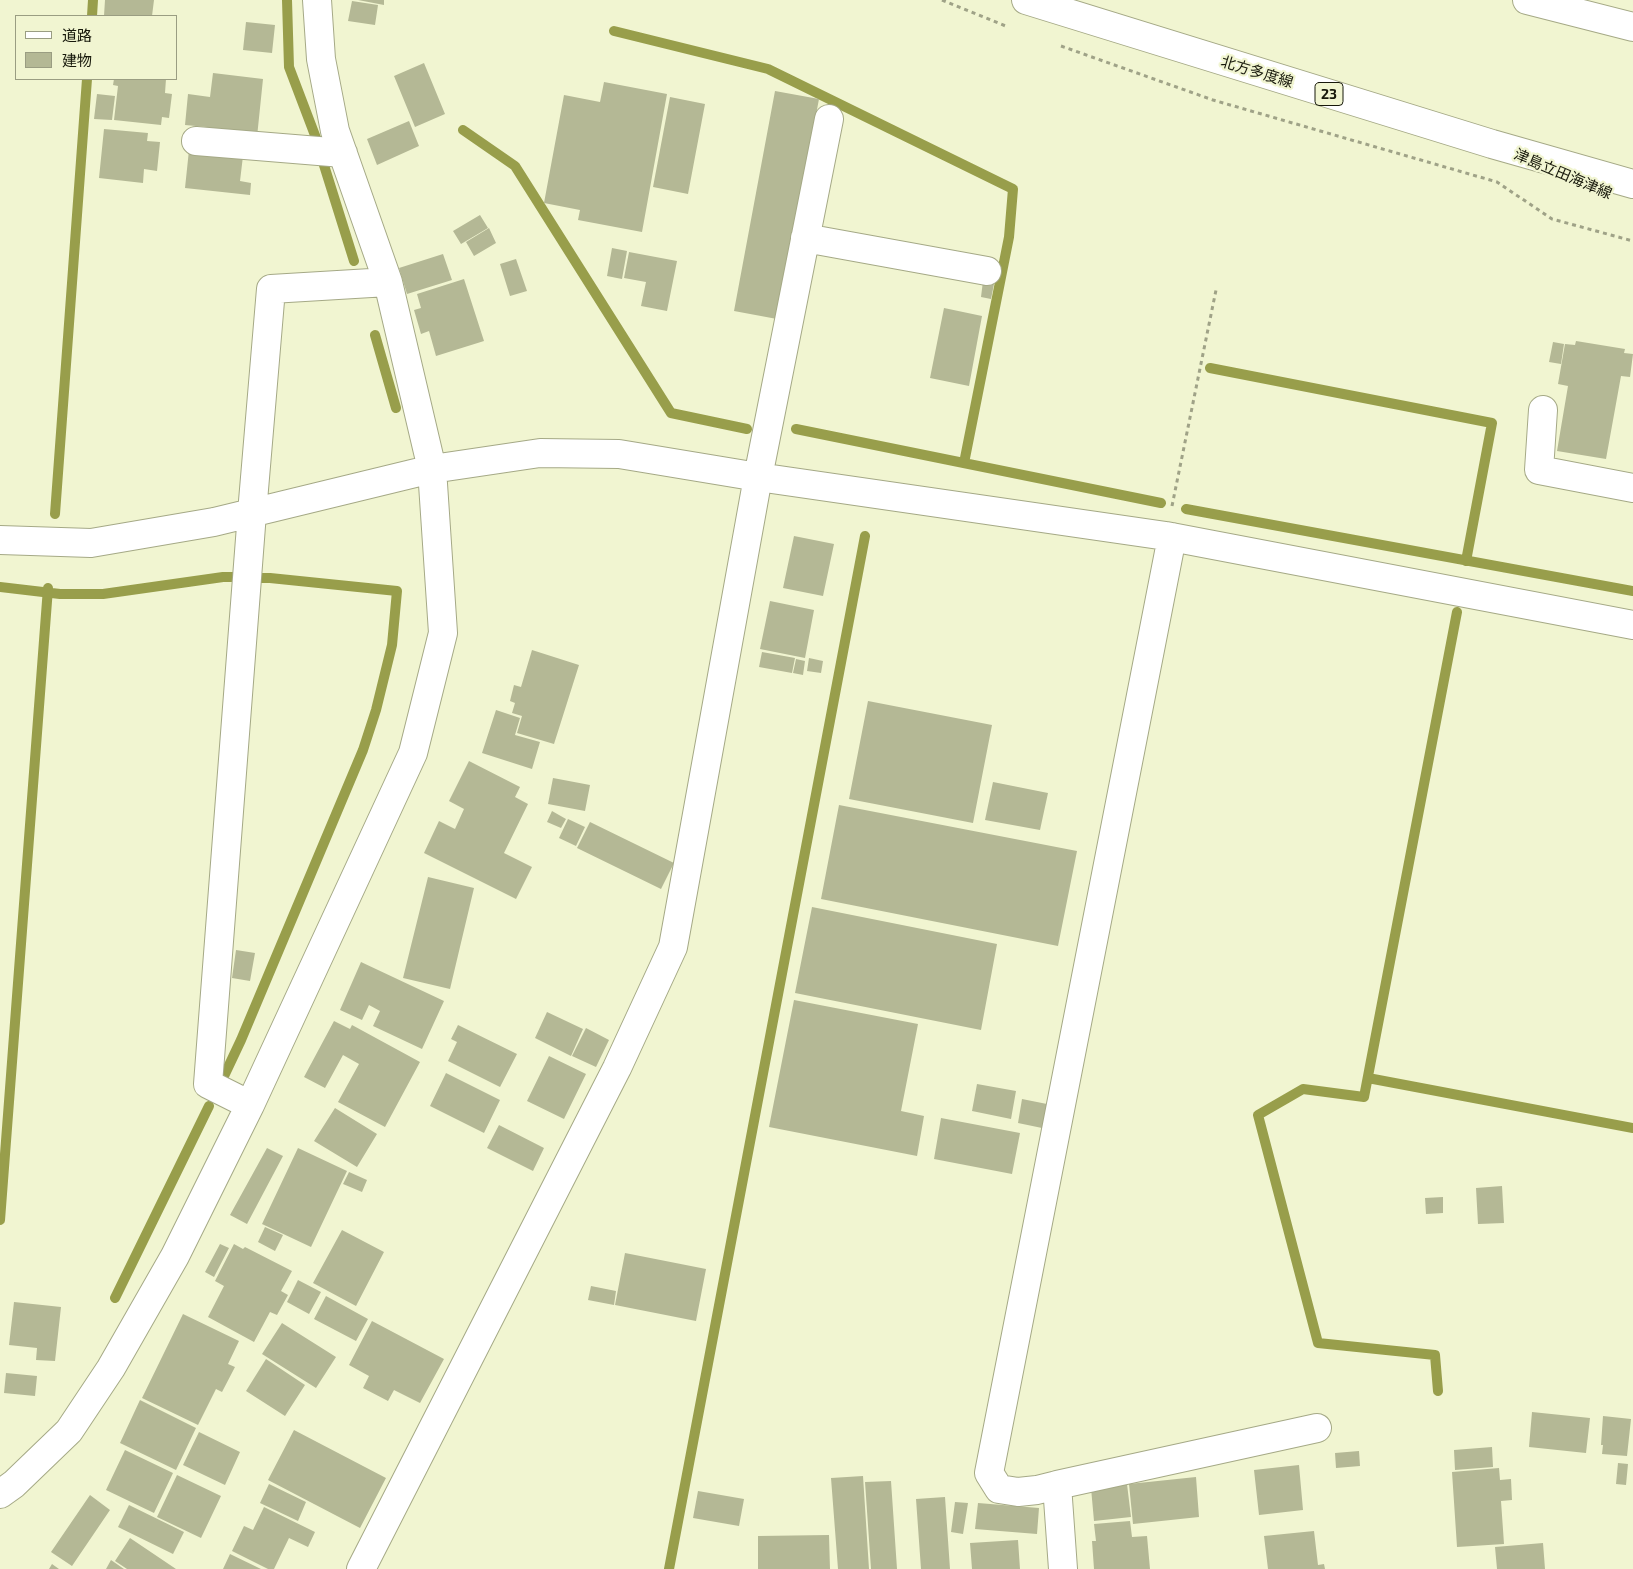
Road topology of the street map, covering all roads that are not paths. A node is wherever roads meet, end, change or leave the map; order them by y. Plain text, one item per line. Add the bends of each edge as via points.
1 (317, 0) edge
2 (1026, 0) edge
3 (1527, 0) edge
4 (1633, 27) edge
5 (829, 119) dead end
6 (196, 141) dead end
7 (1492, 144) junction
8 (343, 153) junction
9 (1633, 184) edge
10 (1633, 204) edge
11 (805, 238) junction
12 (987, 270) dead end
13 (388, 282) junction
14 (1543, 410) dead end
15 (432, 469) junction
16 (758, 478) junction
17 (1633, 488) edge
18 (252, 513) junction
19 (1169, 536) junction
20 (0, 540) edge
21 (1633, 625) edge
22 (250, 1105) junction
23 (1317, 1428) dead end
24 (1057, 1484) junction
25 (0, 1494) edge
26 (361, 1569) edge
27 (1063, 1569) edge

1 - 8 street via 321,59 335,131
2 - 7 street, 北方多度線 / 23
3 - 4 street
5 - 11 street
6 - 8 street
7 - 9 street, 北方多度線 / 23
7 - 10 street, 津島立田海津線
8 - 13 street
11 - 12 street
11 - 16 street
13 - 15 street
13 - 18 street via 271,289
14 - 17 street via 1539,470
15 - 16 street via 540,453 619,454
15 - 18 street
15 - 22 street via 443,633 413,753
16 - 19 street
16 - 26 street via 673,946 617,1068
18 - 20 street via 91,543
18 - 22 street via 208,1084
19 - 21 street
19 - 24 street via 989,1473 999,1489 1018,1492
22 - 25 street via 175,1256 111,1368 69,1431
23 - 24 street
24 - 27 street

